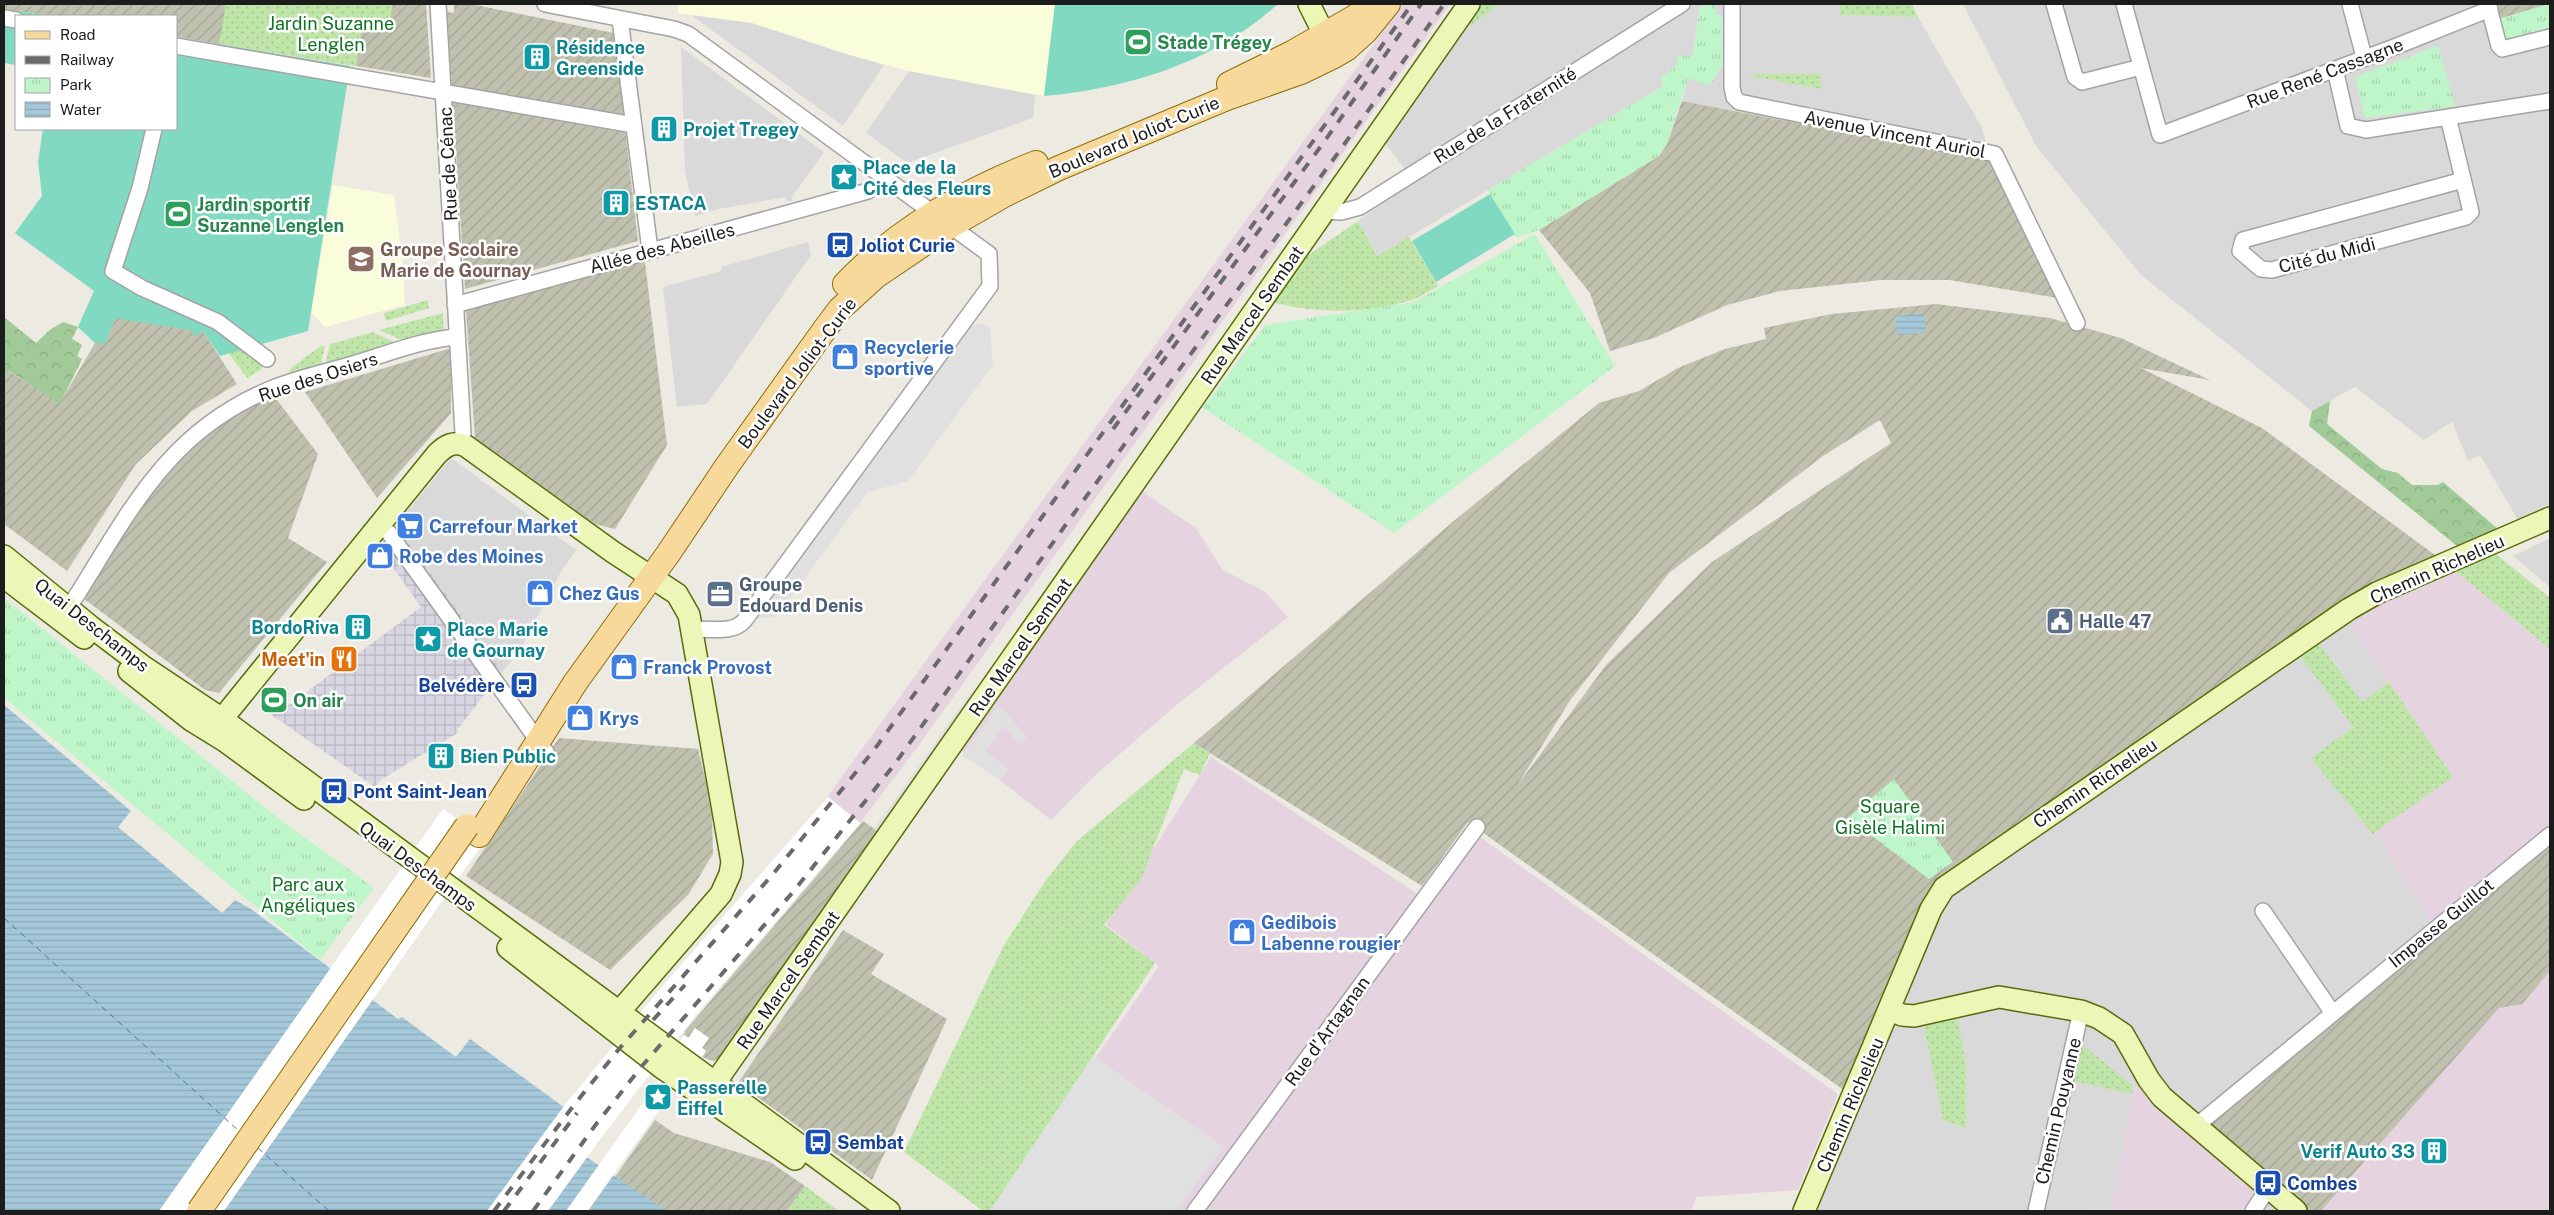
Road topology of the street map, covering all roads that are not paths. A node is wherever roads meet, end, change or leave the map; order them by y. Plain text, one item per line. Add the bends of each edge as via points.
1 (438, 4) edge
2 (545, 4) edge
3 (1309, 4) edge
4 (1371, 4) edge
5 (1388, 4) edge
6 (1469, 4) edge
7 (1682, 4) edge
8 (1732, 4) edge
9 (2054, 4) edge
10 (2124, 4) edge
11 (2350, 4) edge
12 (2489, 6) edge
13 (620, 19) junction
14 (1324, 34) junction
15 (2550, 37) edge
16 (178, 46) edge
17 (2364, 57) junction
18 (2141, 67) junction
19 (2335, 69) junction
20 (444, 91) junction
21 (1227, 98) junction
22 (2548, 105) edge
23 (2448, 117) junction
24 (634, 125) junction
25 (154, 130) edge
26 (2463, 180) junction
27 (868, 192) dead end
28 (1324, 211) junction
29 (942, 220) junction
30 (650, 250) junction
31 (455, 305) junction
32 (2077, 323) dead end
33 (456, 337) junction
34 (267, 359) dead end
35 (461, 444) junction
36 (2550, 518) edge
37 (389, 533) dead end
38 (4, 556) edge
39 (646, 573) junction
40 (4, 577) edge
41 (68, 608) junction
42 (691, 630) junction
43 (132, 673) junction
44 (222, 719) junction
45 (533, 734) junction
46 (225, 741) junction
47 (1477, 828) dead end
48 (473, 831) junction
49 (2550, 835) edge
50 (2263, 912) dead end
51 (1890, 1010) junction
52 (2081, 1011) junction
53 (608, 1012) junction
54 (2332, 1012) junction
55 (661, 1067) junction
56 (715, 1083) junction
57 (715, 1105) junction
58 (2196, 1126) junction
59 (2269, 1187) junction
60 (1806, 1208) edge
61 (199, 1211) edge
62 (214, 1211) edge
63 (866, 1211) edge
64 (889, 1211) edge
65 (1195, 1211) edge
66 (2036, 1211) edge
67 (2253, 1211) edge
68 (2296, 1211) edge

1 - 20 street, Rue de Cénac
2 - 13 street
3 - 14 main road
4 - 14 main road, Boulevard Joliot-Curie
5 - 21 main road, Boulevard Joliot-Curie via 1366,31 1340,53 1301,72
6 - 28 main road, Rue Marcel Sembat
7 - 28 street, Rue de la Fraternité via 1360,207 1341,212
8 - 32 street, Avenue Vincent Auriol via 1732,87 1739,102 1995,154
9 - 18 street via 2075,77 2082,82
10 - 18 street
11 - 17 street
12 - 15 street via 2502,49
12 - 17 street, Rue René Cassagne
13 - 24 street
13 - 29 street via 688,34
14 - 21 main road via 1296,60
14 - 29 main road, Boulevard Joliot-Curie via 1224,86 976,188
16 - 20 street
17 - 19 street, Rue René Cassagne
18 - 19 street, Rue René Cassagne via 2160,135
19 - 23 street via 2348,126 2366,130
20 - 24 street
20 - 31 street, Rue de Cénac
21 - 29 main road, Boulevard Joliot-Curie
22 - 23 street
23 - 26 street, Cité du Midi
24 - 30 street
25 - 34 street via 140,188 113,271 142,288 218,322
26 - 26 street, Cité du Midi via 2472,212 2448,223 2272,270 2261,269 2240,250 2243,240
27 - 30 street, Allée des Abeilles
28 - 56 main road, Rue Marcel Sembat
29 - 39 main road, Boulevard Joliot-Curie via 840,309
29 - 42 street via 989,254 990,286 744,622 732,630
30 - 31 street, Allée des Abeilles
31 - 33 street, Rue de Cénac
33 - 35 street, Rue de Cénac via 463,433
33 - 41 street, Rue des Osiers via 286,383 249,399 213,421 154,475
35 - 39 main road
35 - 44 main road via 447,446 437,454
36 - 51 main road, Chemin Richelieu via 2377,593 2349,609 1955,879 1936,899
37 - 45 street
38 - 41 main road, Quai Deschamps
39 - 42 main road via 681,597
39 - 45 main road, Boulevard Joliot-Curie via 594,655
40 - 43 main road, Quai Deschamps
41 - 44 main road, Quai Deschamps via 144,667
42 - 53 main road via 732,862 730,874 720,894
43 - 44 main road via 202,716
43 - 46 main road, Quai Deschamps via 191,720
44 - 46 main road
44 - 53 main road, Quai Deschamps
45 - 48 main road, Boulevard Joliot-Curie via 492,791
46 - 53 main road, Quai Deschamps via 518,955 538,973
47 - 65 street, Rue d'Artagnan
48 - 61 main road, bridge
48 - 62 main road
49 - 54 street, Impasse Guillot
50 - 54 street
51 - 52 main road via 1914,1016 1999,997
51 - 60 main road, Chemin Richelieu
52 - 58 main road via 2099,1018 2123,1034 2162,1097
52 - 66 street, Chemin Pouyanne
53 - 55 main road, Quai Deschamps
53 - 56 main road, Quai Deschamps
54 - 58 street, Impasse Guillot
55 - 56 main road
55 - 57 main road, Quai Deschamps
56 - 57 main road
56 - 64 main road, Quai Deschamps
57 - 63 main road, Quai Deschamps
58 - 59 main road
59 - 67 street
59 - 68 main road

